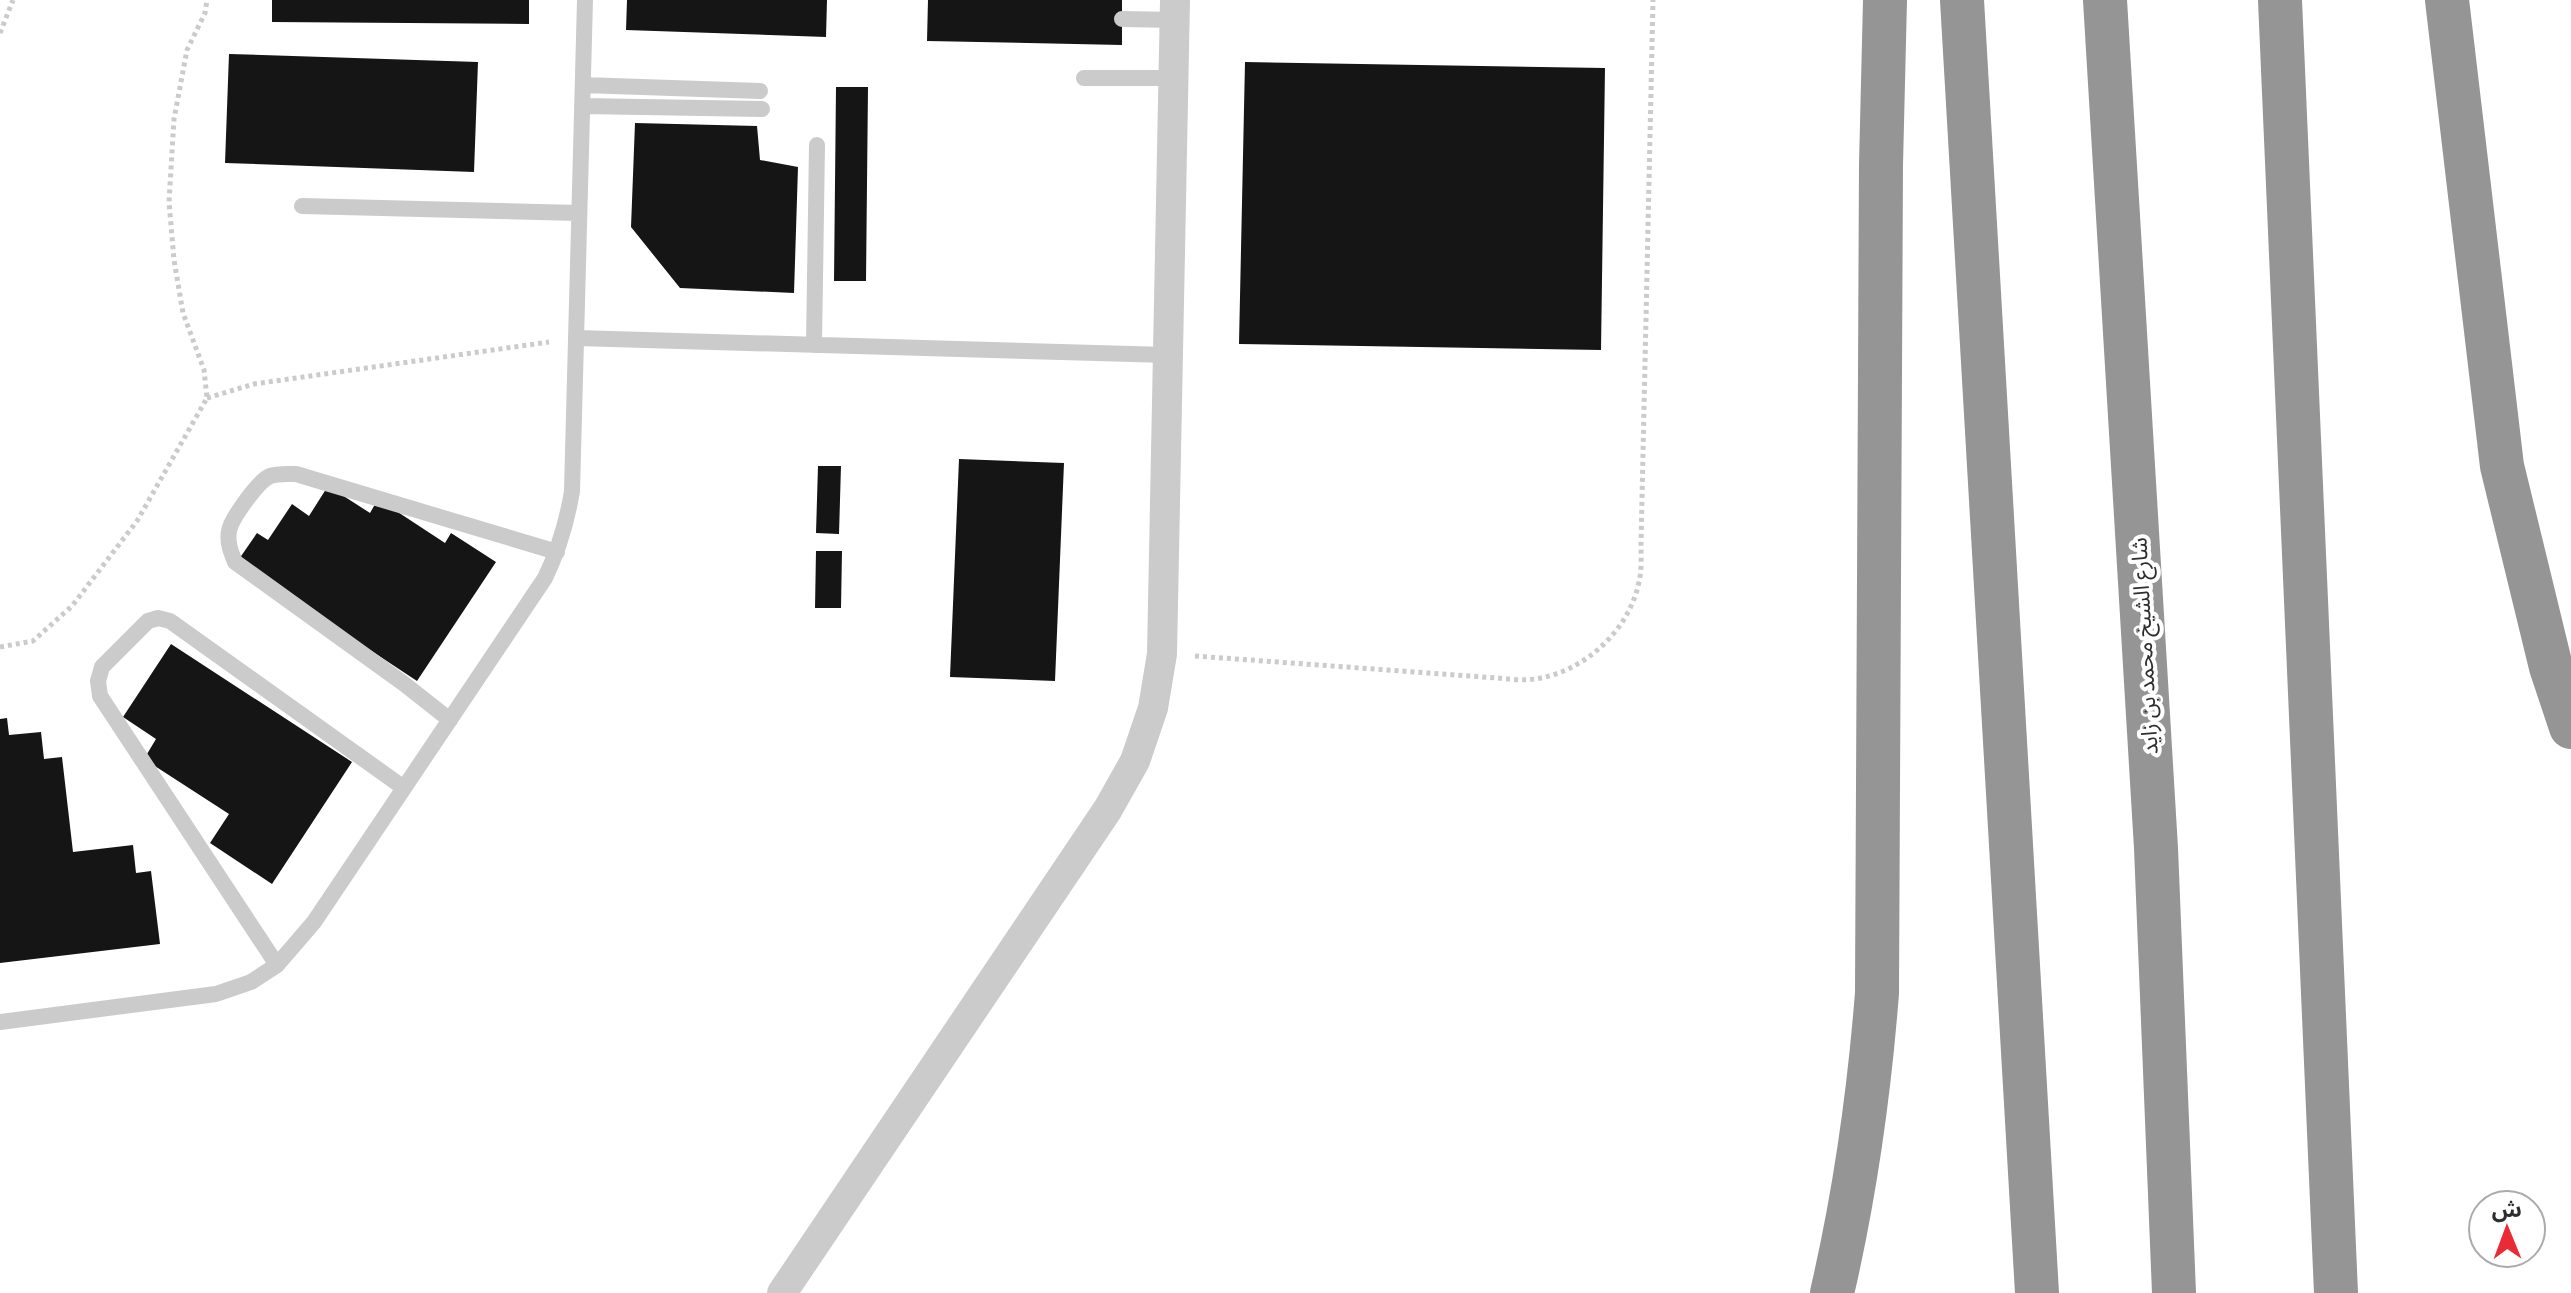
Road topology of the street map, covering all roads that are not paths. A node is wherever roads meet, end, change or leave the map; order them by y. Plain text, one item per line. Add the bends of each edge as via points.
1 (585, 0) edge
2 (1885, 0) edge
3 (1962, 0) edge
4 (2105, 0) edge
5 (2280, 0) edge
6 (2447, 0) edge
7 (1175, 10) edge
8 (1122, 19) dead end
9 (1084, 78) dead end
10 (1173, 78) junction
11 (583, 85) junction
12 (760, 91) dead end
13 (582, 106) junction
14 (762, 109) dead end
15 (817, 145) dead end
16 (302, 206) dead end
17 (579, 213) junction
18 (577, 338) junction
19 (814, 345) junction
20 (1167, 355) junction
21 (557, 552) junction
22 (450, 720) junction
23 (2571, 727) edge
24 (404, 788) junction
25 (277, 965) junction
26 (0, 1022) edge
27 (782, 1293) edge
28 (1832, 1293) edge
29 (2037, 1293) edge
30 (2174, 1293) edge
31 (2336, 1293) edge

1 - 11 lane
2 - 28 highway via 1877,993 1859,1157
3 - 29 highway
4 - 30 highway, شارع الشيخ محمد بن زايد via 2155,833
5 - 31 highway
6 - 23 highway via 2502,466 2551,667
7 - 8 lane
7 - 10 street
9 - 10 lane
10 - 20 street
11 - 12 lane
11 - 13 lane
13 - 14 lane
13 - 17 lane
15 - 19 lane
16 - 17 lane
17 - 18 lane
18 - 19 lane
18 - 21 lane via 572,491
19 - 20 lane
20 - 27 street via 1162,654 1153,708 1135,761 1108,809
21 - 22 lane via 537,591
21 - 22 lane via 296,474 264,479 235,517 229,538 235,562
22 - 24 lane
24 - 25 lane via 314,922
24 - 25 lane via 170,621 148,621 102,667 100,696
25 - 26 lane via 251,982 216,994

